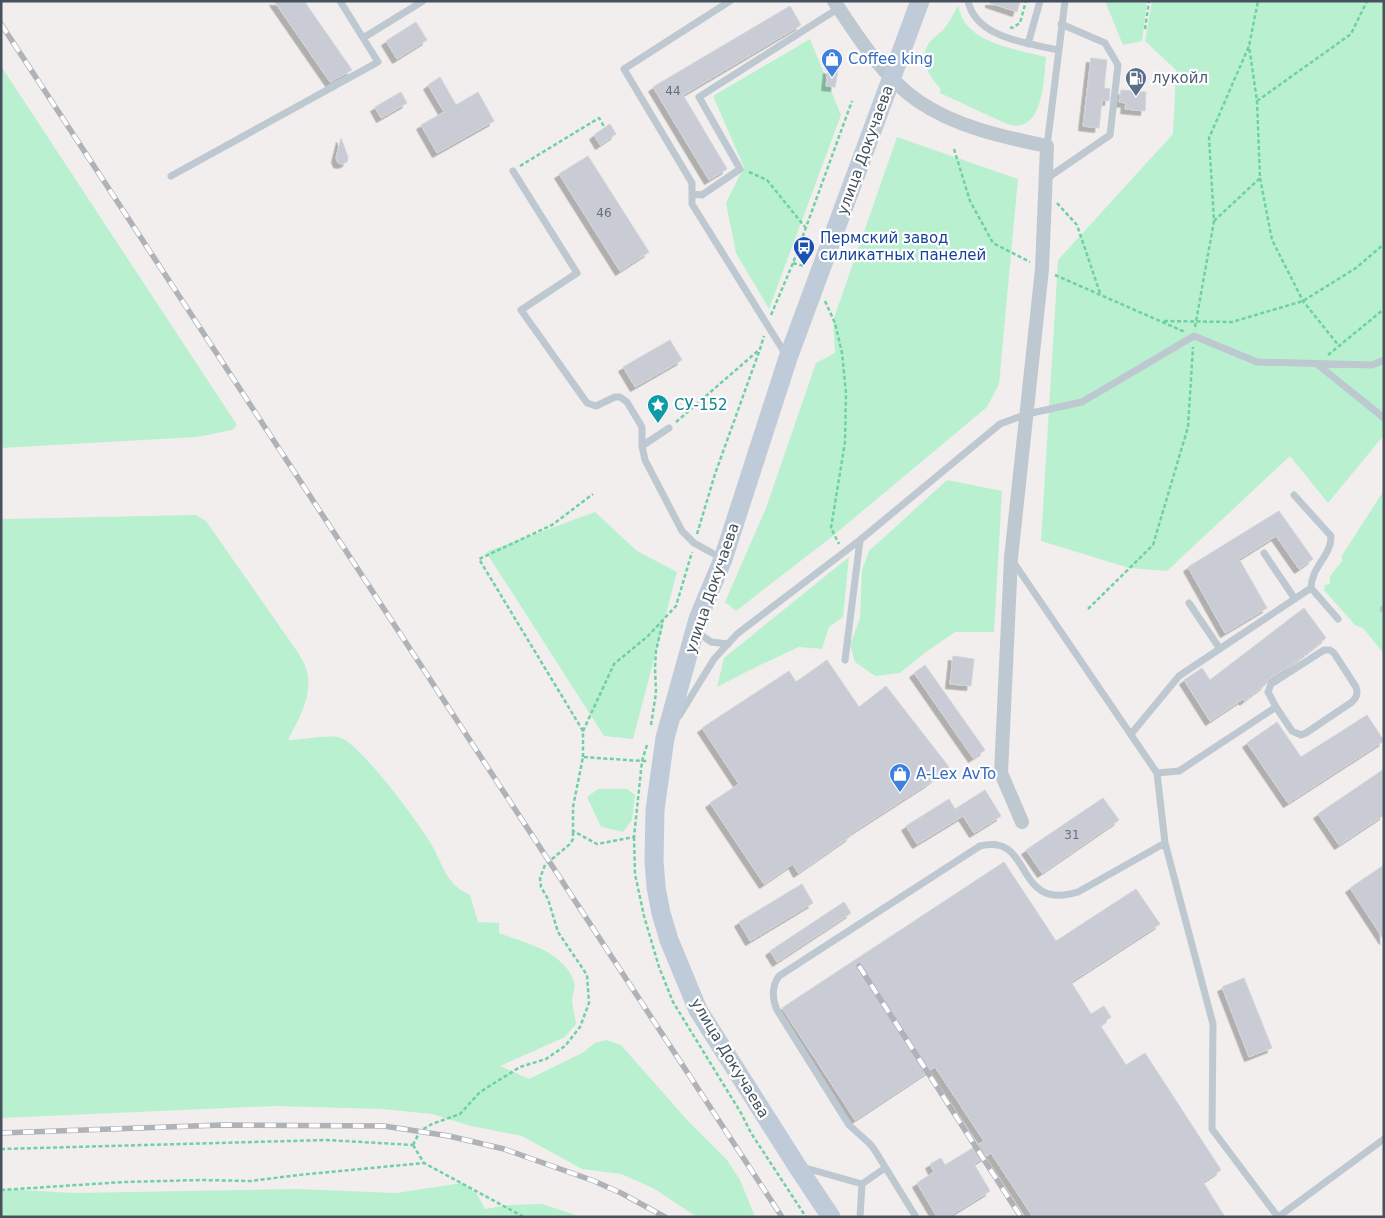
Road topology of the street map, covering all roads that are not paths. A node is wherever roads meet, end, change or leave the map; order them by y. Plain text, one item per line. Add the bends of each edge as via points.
1 (340, 1) edge
2 (423, 1) edge
3 (730, 1) edge
4 (920, 1) edge
5 (968, 1) edge
6 (1040, 1) edge
7 (1065, 1) edge
8 (836, 5) edge
9 (1061, 24) junction
10 (363, 38) junction
11 (1028, 44) junction
12 (1058, 50) junction
13 (892, 78) junction
14 (1048, 146) junction
15 (513, 171) road end
16 (171, 176) dead end
17 (1046, 185) junction
18 (692, 194) junction
19 (788, 358) junction
20 (1384, 360) edge
21 (1317, 364) junction
22 (1027, 414) junction
23 (1384, 418) edge
24 (669, 428) road end
25 (642, 446) junction
26 (1294, 495) dead end
27 (860, 540) junction
28 (1264, 553) dead end
29 (1011, 558) junction
30 (723, 559) junction
31 (1311, 588) junction
32 (1294, 599) junction
33 (1189, 603) dead end
34 (1338, 619) dead end
35 (695, 630) junction
36 (728, 644) junction
37 (1220, 649) junction
38 (845, 660) dead end
39 (1276, 707) junction
40 (1130, 734) junction
41 (655, 736) junction
42 (1157, 773) junction
43 (1022, 822) dead end
44 (1165, 843) junction
45 (1384, 1139) edge
46 (797, 1166) junction
47 (885, 1168) junction
48 (862, 1184) junction
49 (831, 1217) edge
50 (860, 1217) edge
51 (916, 1217) edge
52 (1278, 1217) edge

1 - 10 lane
2 - 10 lane
3 - 18 lane via 624,69 692,183
4 - 13 main road, улица Докучаева
5 - 11 lane via 972,14 988,29
6 - 11 lane
7 - 9 lane
8 - 13 street
8 - 18 lane via 699,97 740,169 702,195
9 - 12 lane
9 - 17 lane via 1105,43 1118,65 1110,135
10 - 16 lane via 378,62
11 - 12 lane
12 - 14 lane
13 - 14 street via 917,100 943,116 1002,137
13 - 19 main road, улица Докучаева
14 - 17 street
15 - 25 lane via 577,273 521,310 587,403 596,406 615,397 627,402 642,427
17 - 22 street via 1042,269
18 - 19 lane via 692,204
19 - 30 main road, улица Докучаева
20 - 21 lane via 1372,365
21 - 22 lane via 1257,362 1194,336 1082,402
21 - 23 lane
22 - 27 lane via 1000,424
22 - 29 street
24 - 25 lane
25 - 30 lane via 645,460 682,532 694,543
26 - 31 lane via 1331,536 1330,546 1313,573
27 - 36 lane
27 - 38 lane
28 - 32 lane
29 - 40 lane
29 - 43 street via 1001,773
30 - 35 main road, улица Докучаева
31 - 32 lane
31 - 34 lane
32 - 37 lane
33 - 37 lane
35 - 36 lane via 711,642
35 - 41 main road, улица Докучаева
36 - 41 lane
37 - 40 lane via 1179,676
39 - 39 lane via 1292,731 1301,734 1352,702 1358,693 1334,653 1324,650 1271,684 1268,692
39 - 42 lane via 1179,772
40 - 42 lane
41 - 46 main road, улица Докучаева via 662,762 655,810 654,860 656,887 669,940 698,1010
42 - 44 lane
44 - 47 lane via 1078,892 1067,895 1043,893 1006,848 990,844 980,846 779,976 773,988 777,1010 848,1125 869,1143
44 - 52 lane via 1213,1024 1212,1129
45 - 52 lane
46 - 48 lane
46 - 49 main road, улица Докучаева
47 - 48 lane
47 - 51 lane
48 - 50 lane

